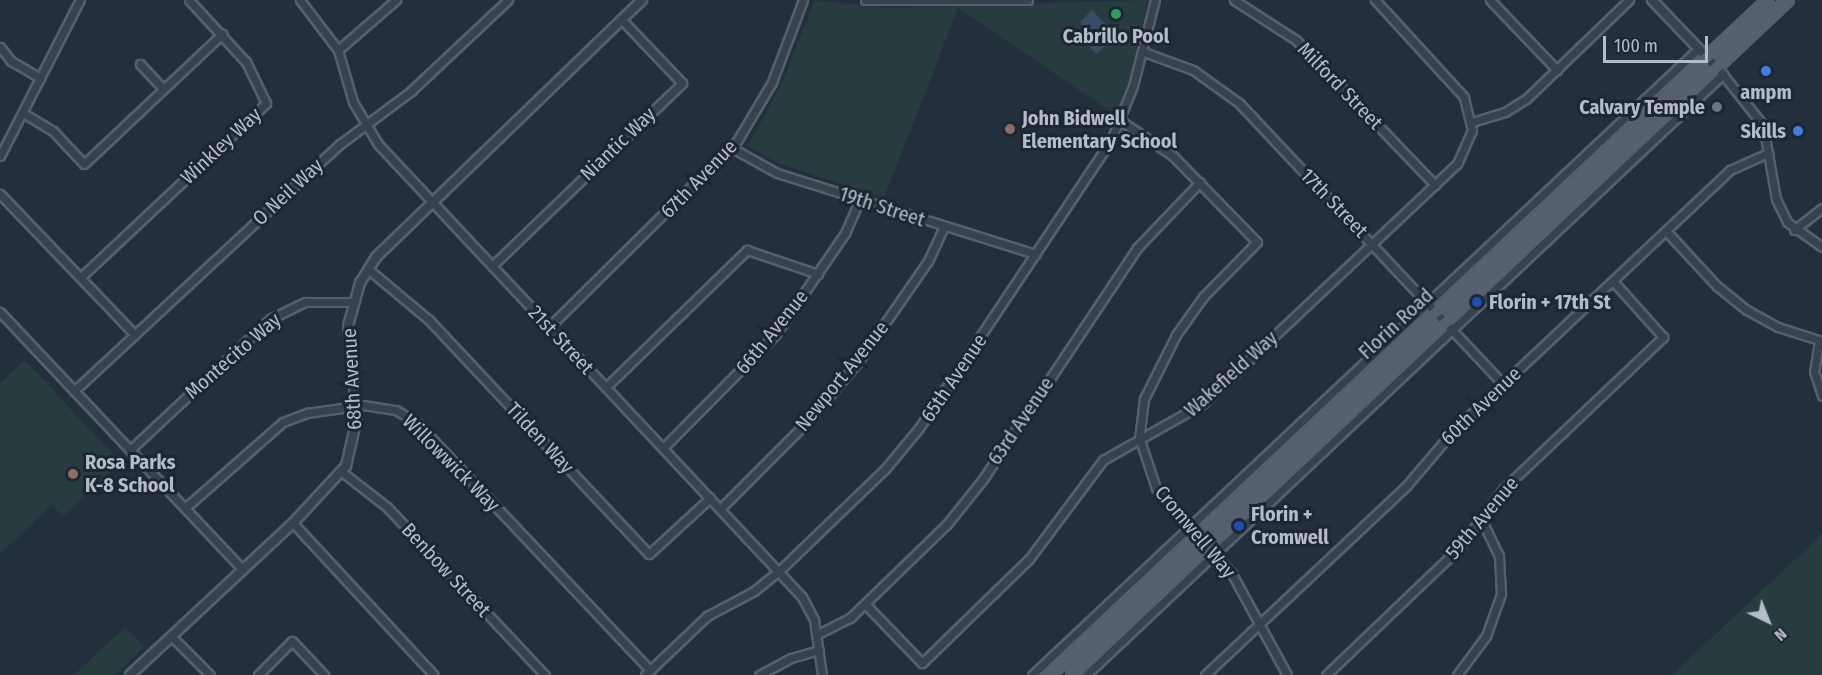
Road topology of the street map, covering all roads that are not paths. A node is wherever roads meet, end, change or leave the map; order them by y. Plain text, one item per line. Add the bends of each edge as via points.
1 (80, 0) edge
2 (189, 0) edge
3 (300, 0) edge
4 (396, 0) edge
5 (508, 0) edge
6 (642, 0) edge
7 (803, 0) edge
8 (865, 0) edge
9 (1028, 0) edge
10 (1155, 0) edge
11 (1234, 0) edge
12 (1375, 0) edge
13 (1490, 0) edge
14 (1629, 0) edge
15 (1652, 0) edge
16 (1768, 0) edge
17 (1788, 0) edge
18 (622, 20) junction
19 (222, 34) junction
20 (0, 47) edge
21 (338, 50) junction
22 (1144, 52) junction
23 (1702, 53) junction
24 (140, 64) dead end
25 (1557, 70) junction
26 (1719, 70) junction
27 (41, 78) junction
28 (163, 89) junction
29 (23, 112) junction
30 (1121, 121) junction
31 (1472, 122) junction
32 (365, 125) junction
33 (3, 146) edge
34 (732, 148) junction
35 (1768, 153) junction
36 (0, 156) edge
37 (1200, 182) junction
38 (1435, 185) junction
39 (0, 194) edge
40 (860, 200) junction
41 (433, 203) junction
42 (1822, 208) edge
43 (944, 227) junction
44 (1794, 230) junction
45 (1666, 231) junction
46 (1372, 244) junction
47 (1822, 247) edge
48 (1036, 254) junction
49 (492, 266) junction
50 (368, 269) junction
51 (818, 274) junction
52 (81, 277) junction
53 (1613, 281) junction
54 (353, 302) junction
55 (1427, 303) junction
56 (0, 312) edge
57 (1436, 312) junction
58 (1449, 326) junction
59 (549, 327) junction
60 (135, 335) junction
61 (1820, 341) edge
62 (1503, 384) junction
63 (606, 387) junction
64 (74, 391) junction
65 (1822, 396) edge
66 (357, 406) junction
67 (1138, 437) junction
68 (663, 448) junction
69 (130, 450) junction
70 (342, 472) junction
71 (710, 498) junction
72 (185, 508) junction
73 (720, 509) junction
74 (1481, 519) junction
75 (293, 523) junction
76 (1189, 526) junction
77 (1198, 535) junction
78 (1211, 550) junction
79 (242, 569) junction
80 (780, 570) junction
81 (865, 604) junction
82 (1259, 624) junction
83 (816, 635) junction
84 (171, 636) junction
85 (819, 650) junction
86 (648, 673) edge
87 (130, 675) edge
88 (210, 675) edge
89 (258, 675) edge
90 (324, 675) edge
91 (434, 675) edge
92 (545, 675) edge
93 (759, 675) edge
94 (822, 675) edge
95 (1032, 675) edge
96 (1050, 675) edge
97 (1072, 675) edge
98 (1086, 675) edge
99 (1205, 675) edge
100 (1287, 675) edge
101 (1326, 675) edge
102 (1457, 675) edge

1 - 27 street
2 - 19 street, Winkley Way
3 - 21 street, 21st Street
4 - 21 street
5 - 32 street, O Neil Way via 411,91
6 - 18 street, 68th Avenue
7 - 34 street, 67th Avenue via 768,90
8 - 9 street
10 - 22 street, 65th Avenue
11 - 38 street, Milford Street via 1296,40
12 - 31 street via 1459,89
13 - 25 street
14 - 25 street
15 - 23 street
16 - 23 main road, Florin Road
17 - 26 main road, Florin Road
18 - 41 street, 68th Avenue
18 - 49 street, Niantic Way via 682,83
19 - 28 street
19 - 52 street, Winkley Way via 253,73 266,103
20 - 27 street via 12,61
21 - 32 street, 21st Street
22 - 30 street, 65th Avenue
22 - 46 street, 17th Street via 1177,63 1222,89
23 - 26 street
23 - 55 street, Florin Road
23 - 57 main road, Florin Road
24 - 28 street
25 - 31 street via 1515,106
26 - 35 street via 1760,118
26 - 58 main road, Florin Road
27 - 29 street
28 - 29 street via 84,164 53,131
29 - 33 street
30 - 37 street, Cromwell Way via 1173,156
30 - 48 street, 65th Avenue
31 - 38 street, Wakefield Way via 1462,158
32 - 41 street, 21st Street
32 - 60 street, O Neil Way
33 - 36 street
34 - 40 street, 19th Street via 777,173
34 - 59 street, 67th Avenue
35 - 44 street via 1780,210
35 - 45 street, 60th Avenue via 1730,170
37 - 67 street, Cromwell Way via 1257,242 1203,297 1176,335 1144,399
37 - 81 street, 63rd Avenue via 1137,248 966,502
38 - 46 street, Wakefield Way
39 - 52 street
40 - 43 street, 19th Street
40 - 51 street, 66th Avenue
41 - 49 street, 21st Street
41 - 50 street, 68th Avenue via 387,245
42 - 44 street
43 - 48 street, 19th Street
43 - 73 street, Newport Avenue via 928,261 842,383
44 - 47 street
45 - 53 street, 60th Avenue
45 - 61 street via 1731,299 1764,320
46 - 55 street, 17th Street
46 - 67 street, Wakefield Way via 1202,404 1179,421
48 - 80 street, 65th Avenue via 903,449
49 - 59 street, 21st Street
50 - 54 street, 68th Avenue
50 - 71 street, Tilden Way via 429,320 649,554
51 - 63 street via 747,250
51 - 68 street, 66th Avenue via 754,359
52 - 60 street
53 - 62 street, 60th Avenue
53 - 74 street, 59th Avenue via 1663,337 1503,489
54 - 66 street, 68th Avenue via 348,339
54 - 69 street, Montecito Way via 305,302 270,319
55 - 57 street, 17th Street
55 - 76 street, Florin Road
56 - 64 street
57 - 58 street, 17th Street
57 - 77 main road, Florin Road
58 - 62 street, 17th Street
58 - 78 main road, Florin Road
59 - 63 street, 21st Street
60 - 64 street, O Neil Way
61 - 65 street via 1814,371
62 - 82 street, 60th Avenue via 1453,431 1407,485
63 - 68 street, 21st Street
64 - 69 street
66 - 70 street, 68th Avenue via 355,441
66 - 72 street, Willowwick Way via 283,422
66 - 86 street, Willowwick Way via 385,407 417,423
67 - 76 street, Cromwell Way via 1156,489
67 - 81 street, Wakefield Way via 1103,460 1024,565 922,663
68 - 71 street, 21st Street
69 - 72 street
70 - 75 street, 68th Avenue
70 - 92 street, Benbow Street via 387,507
71 - 73 street, 21st Street
72 - 79 street
73 - 80 street, 21st Street
74 - 101 street, 59th Avenue via 1458,549
74 - 102 street via 1499,556 1502,594 1486,636
75 - 79 street, 68th Avenue
75 - 91 street
76 - 77 street, Cromwell Way
76 - 95 street, Florin Road
77 - 78 street, Cromwell Way
77 - 96 main road, Florin Road
78 - 82 street, Cromwell Way via 1232,574
78 - 97 main road, Florin Road
78 - 98 street, Florin Road
79 - 84 street, 68th Avenue
80 - 83 street, 21st Street via 809,607
80 - 86 street, 65th Avenue via 754,591 707,616
81 - 83 street, 63rd Avenue via 840,625
82 - 99 street, 60th Avenue
82 - 100 street, Cromwell Way
83 - 85 street, 21st Street
84 - 87 street, 68th Avenue
84 - 88 street
85 - 93 street via 791,658
85 - 94 street, 21st Street
89 - 90 street via 292,641

